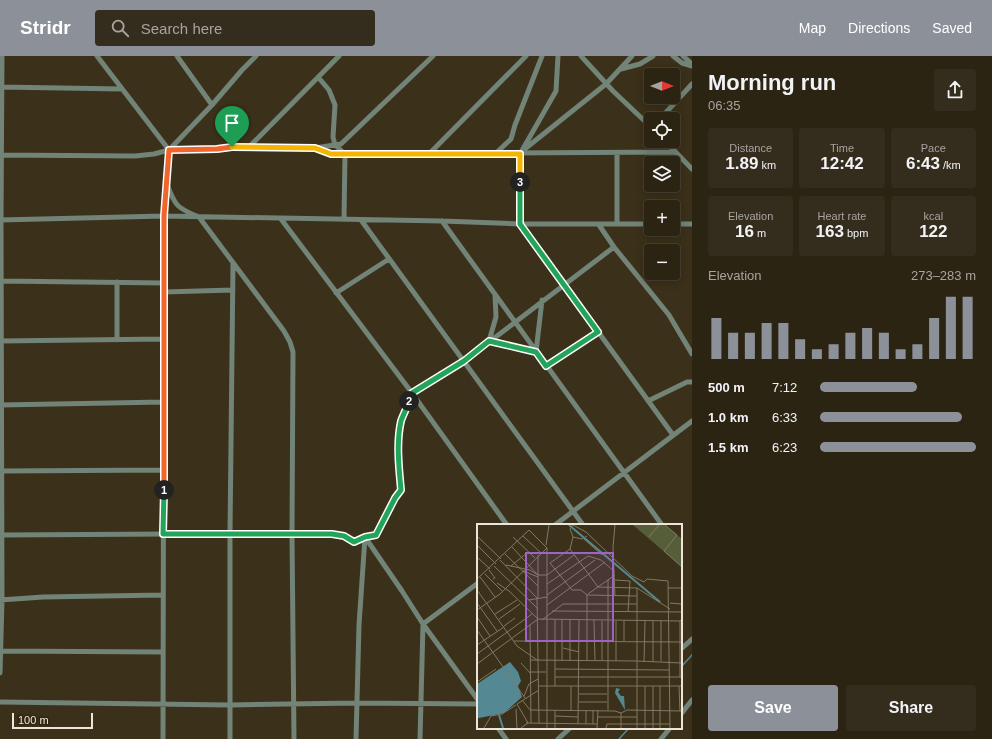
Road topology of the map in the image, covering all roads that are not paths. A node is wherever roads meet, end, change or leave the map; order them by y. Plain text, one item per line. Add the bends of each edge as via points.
1 (2, 56) edge
2 (97, 56) edge
3 (177, 56) edge
4 (256, 56) edge
5 (339, 56) edge
6 (433, 56) edge
7 (526, 56) edge
8 (542, 56) edge
9 (558, 56) edge
10 (580, 56) edge
11 (632, 56) edge
12 (653, 56) edge
13 (673, 56) edge
14 (683, 56) edge
15 (692, 65) edge
16 (620, 69) junction
17 (318, 77) junction
18 (606, 84) junction
19 (692, 84) edge
20 (1, 87) edge
21 (122, 89) junction
22 (212, 104) junction
23 (666, 112) edge
24 (644, 120) edge
25 (335, 145) junction
26 (249, 148) junction
27 (315, 148) junction
28 (671, 148) edge
29 (169, 150) junction
30 (675, 152) junction
31 (617, 153) junction
32 (345, 154) junction
33 (429, 154) junction
34 (495, 154) junction
35 (520, 154) junction
36 (1, 155) edge
37 (692, 169) edge
38 (166, 182) junction
39 (164, 216) junction
40 (199, 217) junction
41 (281, 219) junction
42 (0, 220) edge
43 (344, 220) junction
44 (361, 220) junction
45 (442, 221) junction
46 (520, 224) junction
47 (617, 224) junction
48 (644, 224) edge
49 (680, 224) edge
50 (692, 224) edge
51 (599, 225) junction
52 (614, 247) junction
53 (389, 259) junction
54 (233, 264) junction
55 (0, 281) edge
56 (117, 282) junction
57 (164, 282) junction
58 (563, 284) junction
59 (233, 290) junction
60 (164, 292) junction
61 (336, 294) junction
62 (495, 294) junction
63 (542, 300) junction
64 (514, 322) junction
65 (598, 332) junction
66 (164, 339) junction
67 (117, 340) junction
68 (1, 341) edge
69 (489, 341) junction
70 (536, 352) junction
71 (692, 354) edge
72 (464, 361) junction
73 (546, 366) junction
74 (692, 382) edge
75 (412, 393) junction
76 (648, 401) junction
77 (164, 402) junction
78 (1, 405) edge
79 (692, 421) edge
80 (673, 435) junction
81 (164, 470) junction
82 (1, 472) edge
83 (625, 473) junction
84 (573, 512) junction
85 (506, 524) edge
86 (556, 524) edge
87 (582, 524) edge
88 (661, 524) edge
89 (230, 533) junction
90 (163, 534) junction
91 (292, 534) junction
92 (1, 535) edge
93 (365, 537) junction
94 (477, 584) edge
95 (163, 595) junction
96 (1, 600) edge
97 (423, 624) junction
98 (692, 639) edge
99 (682, 648) edge
100 (0, 651) edge
101 (163, 652) junction
102 (0, 673) edge
103 (477, 699) edge
104 (692, 700) edge
105 (0, 702) edge
106 (356, 703) junction
107 (163, 704) junction
108 (294, 704) junction
109 (421, 704) junction
110 (477, 704) edge
111 (230, 705) junction
112 (682, 713) edge
113 (499, 729) edge
114 (569, 729) edge
115 (669, 729) edge
116 (163, 739) edge
117 (230, 739) edge
118 (294, 739) edge
119 (356, 739) edge
120 (420, 739) edge
121 (506, 739) edge
122 (558, 739) edge
123 (661, 739) edge

1 - 20 street
2 - 21 street
3 - 22 street
4 - 22 street
5 - 17 street
6 - 25 street via 341,144
7 - 33 street
8 - 34 street via 511,139
9 - 35 street via 556,91
10 - 18 street
11 - 16 street
12 - 16 street via 640,64
13 - 15 street via 682,63
14 - 15 street
16 - 18 street
17 - 25 street via 329,90 335,105
17 - 26 street
18 - 24 street
18 - 35 street
19 - 23 street
20 - 21 street
20 - 36 street
21 - 29 street
22 - 29 street
25 - 27 street
25 - 32 street
26 - 27 street
26 - 29 street
27 - 32 street via 331,154
28 - 30 street
29 - 36 street via 135,156
29 - 38 street
30 - 31 street
30 - 37 street
31 - 35 street
31 - 47 street
32 - 33 street
32 - 43 street
33 - 34 street
34 - 35 street
35 - 46 street
36 - 42 street
38 - 39 street
38 - 40 street via 173,201 183,210
39 - 40 street
39 - 42 street
39 - 57 street
40 - 41 street
40 - 54 street
41 - 43 street
41 - 61 street
42 - 55 street
43 - 44 street
44 - 45 street
44 - 53 street
45 - 46 street
45 - 62 street
46 - 51 street
46 - 58 street
47 - 48 street
47 - 51 street
49 - 50 street
51 - 52 street
52 - 58 street
52 - 71 street via 669,315
53 - 61 street
53 - 72 street
54 - 59 street
54 - 91 street via 284,331 293,352
55 - 56 street
55 - 68 street
56 - 57 street
56 - 67 street
57 - 60 street
58 - 63 street
58 - 65 street
59 - 60 street
59 - 89 street
60 - 66 street
61 - 75 street
62 - 64 street
62 - 69 street via 496,318
63 - 64 street
63 - 70 street
64 - 69 street
64 - 70 street
65 - 73 street
65 - 76 street
66 - 67 street
66 - 77 street
67 - 68 street
68 - 78 street
69 - 70 street
69 - 72 street
70 - 73 street
72 - 75 street
72 - 84 street
73 - 83 street
74 - 76 street
75 - 85 street
75 - 93 street via 399,437 401,490 376,535
76 - 80 street
77 - 78 street
77 - 81 street
78 - 82 street
79 - 80 street
80 - 83 street
81 - 82 street
81 - 90 street
82 - 92 street
83 - 84 street
83 - 88 street
84 - 86 street
84 - 87 street
89 - 90 street
89 - 91 street
89 - 111 street
90 - 92 street
90 - 95 street
91 - 93 street via 332,534 344,536 354,542
91 - 108 street
92 - 96 street
93 - 97 street
93 - 106 street
94 - 97 street
95 - 96 street
95 - 101 street
96 - 100 street
97 - 103 street
97 - 109 street
98 - 99 street
100 - 101 street
100 - 102 street
101 - 107 street
104 - 112 street
105 - 107 street
106 - 108 street
106 - 109 street
106 - 119 street
107 - 111 street
107 - 116 street
108 - 111 street
108 - 118 street
109 - 110 street
109 - 120 street
111 - 117 street
113 - 121 street
114 - 122 street
115 - 123 street

